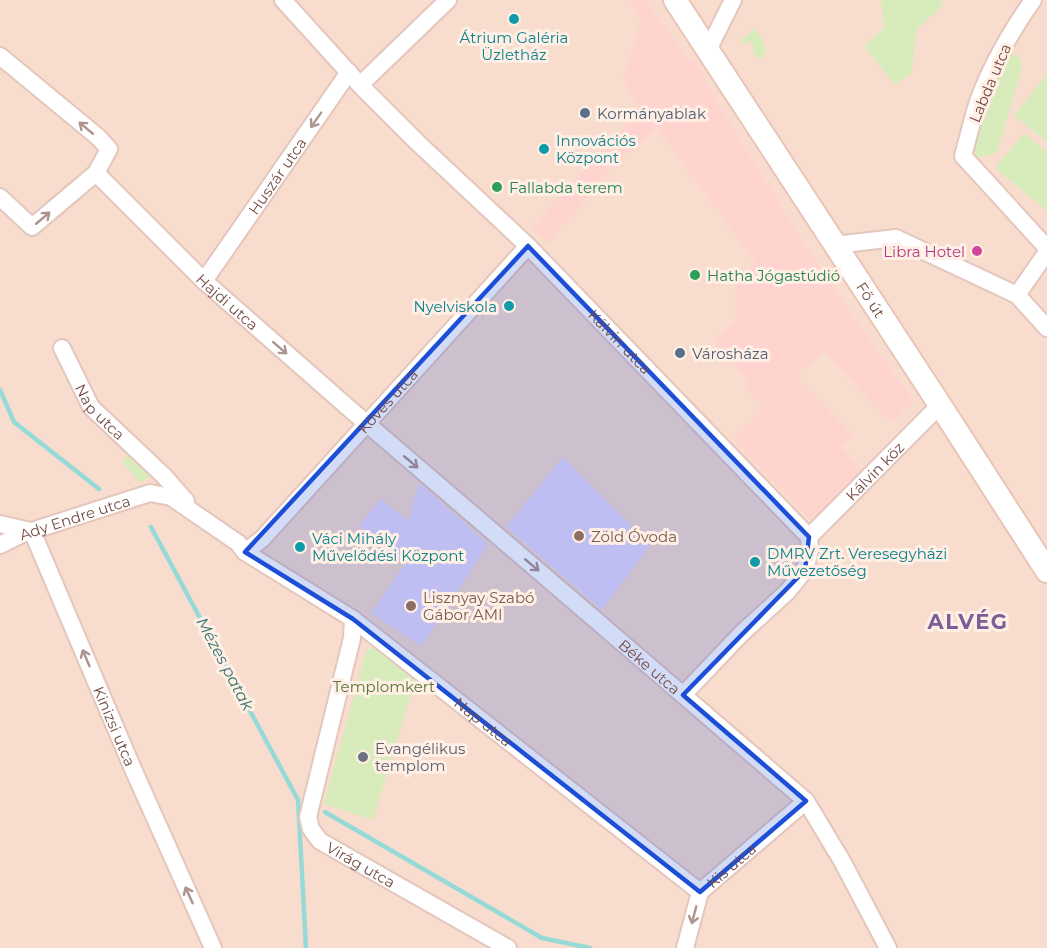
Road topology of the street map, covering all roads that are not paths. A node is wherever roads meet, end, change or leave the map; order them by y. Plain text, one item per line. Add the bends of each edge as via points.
1 (283, 0) edge
2 (448, 0) edge
3 (675, 0) edge
4 (733, 0) edge
5 (1033, 0) edge
6 (707, 52) junction
7 (0, 56) edge
8 (355, 79) junction
9 (96, 173) junction
10 (0, 197) edge
11 (834, 245) junction
12 (528, 246) junction
13 (1047, 248) edge
14 (1047, 252) edge
15 (204, 281) junction
16 (1017, 295) junction
17 (1047, 328) edge
18 (62, 348) dead end
19 (940, 405) junction
20 (367, 424) junction
21 (150, 493) joint
22 (200, 517) junction
23 (0, 525) edge
24 (32, 531) junction
25 (809, 537) junction
26 (0, 544) edge
27 (245, 552) junction
28 (1047, 571) edge
29 (353, 619) junction
30 (684, 694) junction
31 (806, 801) junction
32 (700, 892) junction
33 (213, 948) edge
34 (508, 948) edge
35 (685, 948) edge
36 (888, 948) edge

1 - 8 street, Kálvin utca
2 - 8 street, Huszár utca
3 - 6 main road, Fő út
4 - 6 street
5 - 13 street, Labda utca via 994,65 963,156
6 - 11 main road, Fő út
9 -> 7 street via 109,149
8 - 12 street, Kálvin utca
8 -> 15 street, Huszár utca
10 -> 9 street via 33,227
9 - 15 street, Hajdi utca
11 - 16 street via 896,238
11 - 19 main road, Fő út
12 - 20 street, Köves utca
12 - 25 street, Kálvin utca
14 - 16 street
15 -> 20 street, Hajdi utca
16 - 17 street
18 - 22 street, Nap utca via 91,407 164,476
19 - 25 street, Kálvin köz
19 - 28 main road, Fő út
20 - 27 street, Köves utca via 262,539
20 -> 30 street, Béke utca
21 - 22 street, Nap utca via 171,497
21 - 24 street, Ady Endre utca
22 - 27 street, Nap utca
23 - 24 street
24 - 26 street, Ady Endre utca
33 -> 24 street, Kinizsi utca
25 - 30 street via 805,570
27 - 29 street, Nap utca
29 - 32 street, Nap utca
29 - 34 street, Virág utca via 352,639 308,817 311,829 320,841
30 - 31 street, Béke utca
31 - 32 street, Kis utca
31 - 36 street, Béke utca
32 -> 35 street, Kis utca

